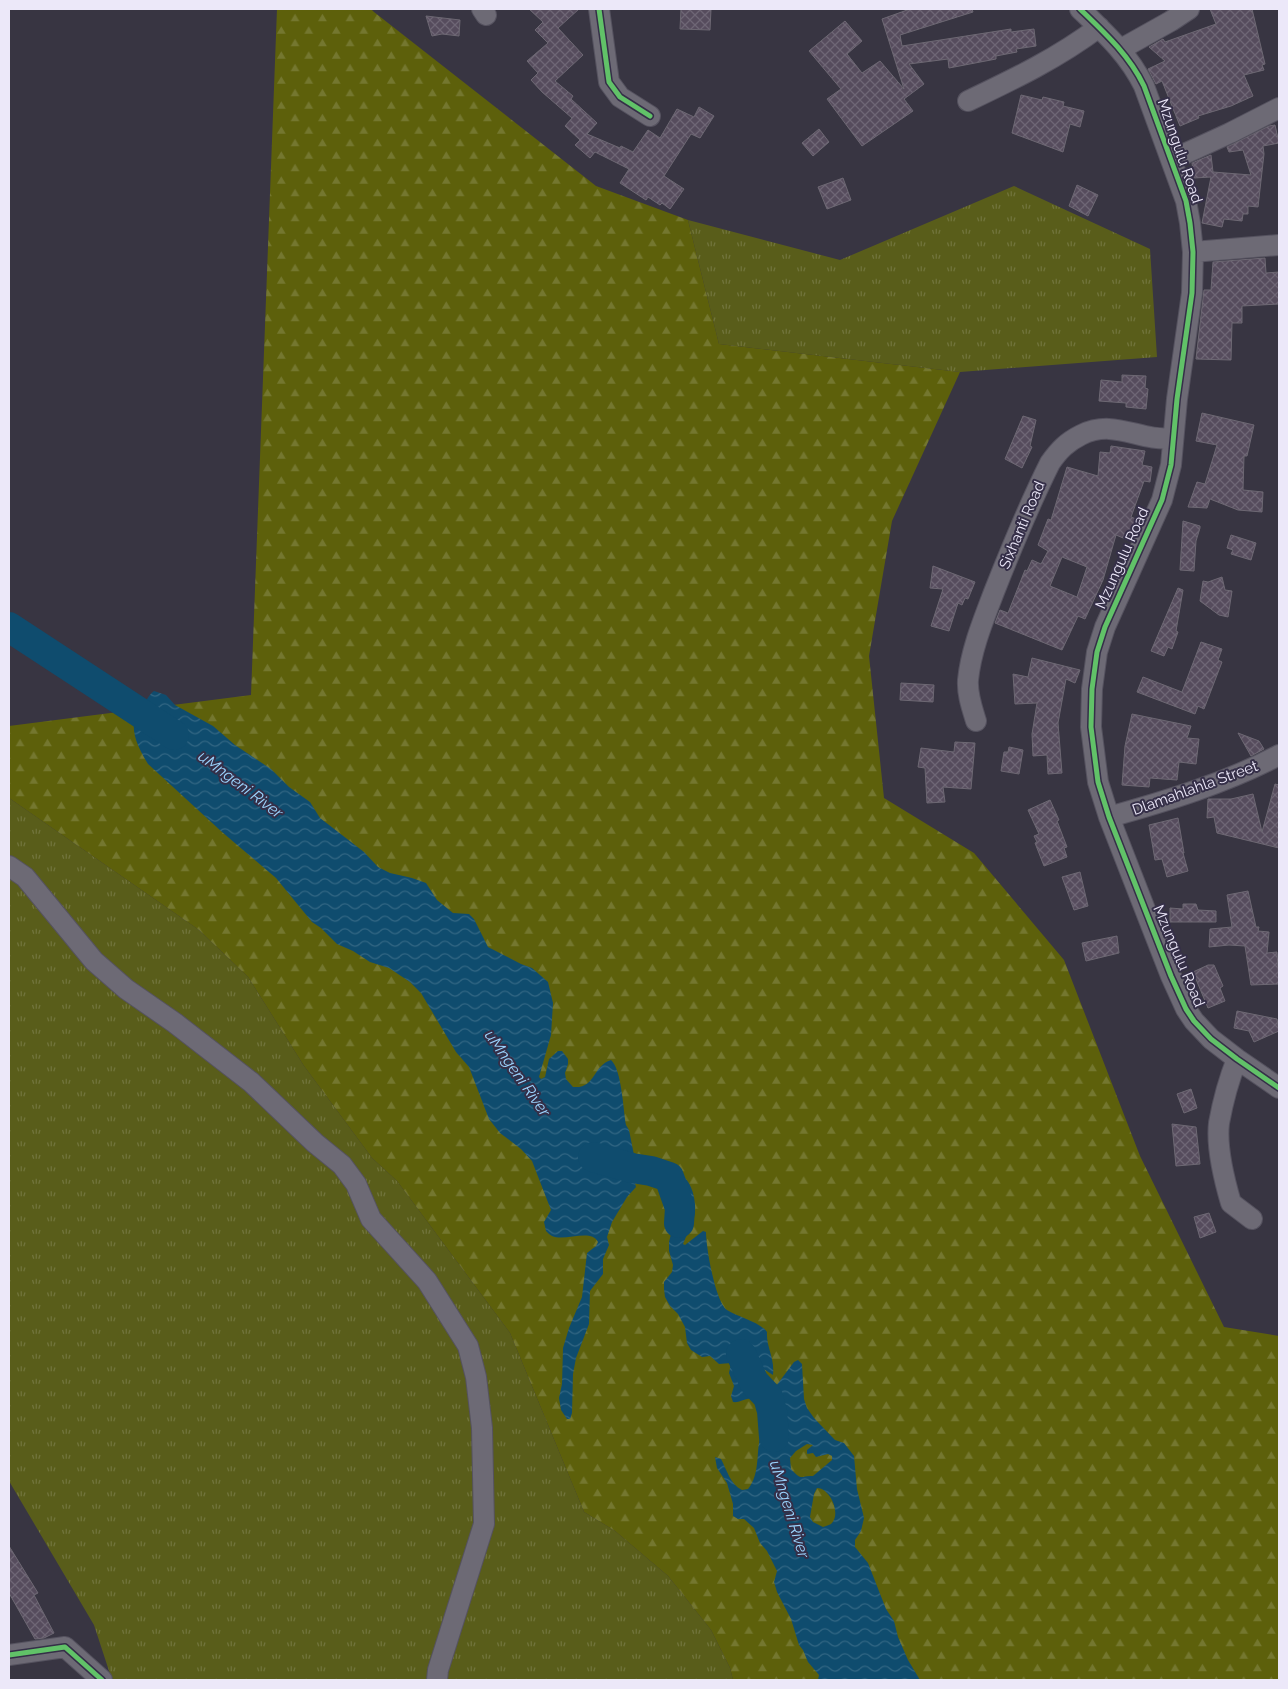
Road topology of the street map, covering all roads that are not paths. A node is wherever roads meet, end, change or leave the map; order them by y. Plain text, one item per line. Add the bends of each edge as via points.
1 (600, 9) edge
2 (1080, 9) edge
3 (1189, 9) edge
4 (1099, 28) junction
5 (1121, 49) junction
6 (968, 101) dead end
7 (1279, 108) edge
8 (650, 116) dead end
9 (1171, 160) junction
10 (1279, 244) edge
11 (1193, 252) junction
12 (1173, 438) junction
13 (976, 721) dead end
14 (1279, 755) edge
15 (1109, 817) junction
16 (9, 866) edge
17 (1237, 1059) junction
18 (1279, 1088) edge
19 (1252, 1219) dead end
20 (9, 1655) edge
21 (102, 1680) edge
22 (438, 1680) edge

1 - 8 street via 609,82 620,97
2 - 4 street, Mzungulu Road
3 - 5 street
4 - 5 street, Mzungulu Road
4 - 6 street via 1047,62
5 - 9 street, Mzungulu Road via 1144,86
7 - 9 street
9 - 11 street, Mzungulu Road via 1186,200
10 - 11 street
11 - 12 street, Mzungulu Road via 1192,293
12 - 13 street, Sixhanti Road via 1152,438 1101,428 1072,439 1060,448 1050,463 1006,562 977,637 968,682
12 - 15 street, Mzungulu Road via 1162,500 1096,652 1092,748
14 - 15 street, Dlamahlahla Street via 1207,787
15 - 17 street, Mzungulu Road via 1184,1004 1211,1039
16 - 22 street via 25,877 94,960 126,989 251,1082 342,1165 356,1184 371,1219 427,1281 468,1346 476,1377 482,1428 484,1524 438,1670
17 - 18 street, Mzungulu Road
17 - 19 street via 1219,1124 1220,1149 1231,1203
20 - 21 street via 65,1647

